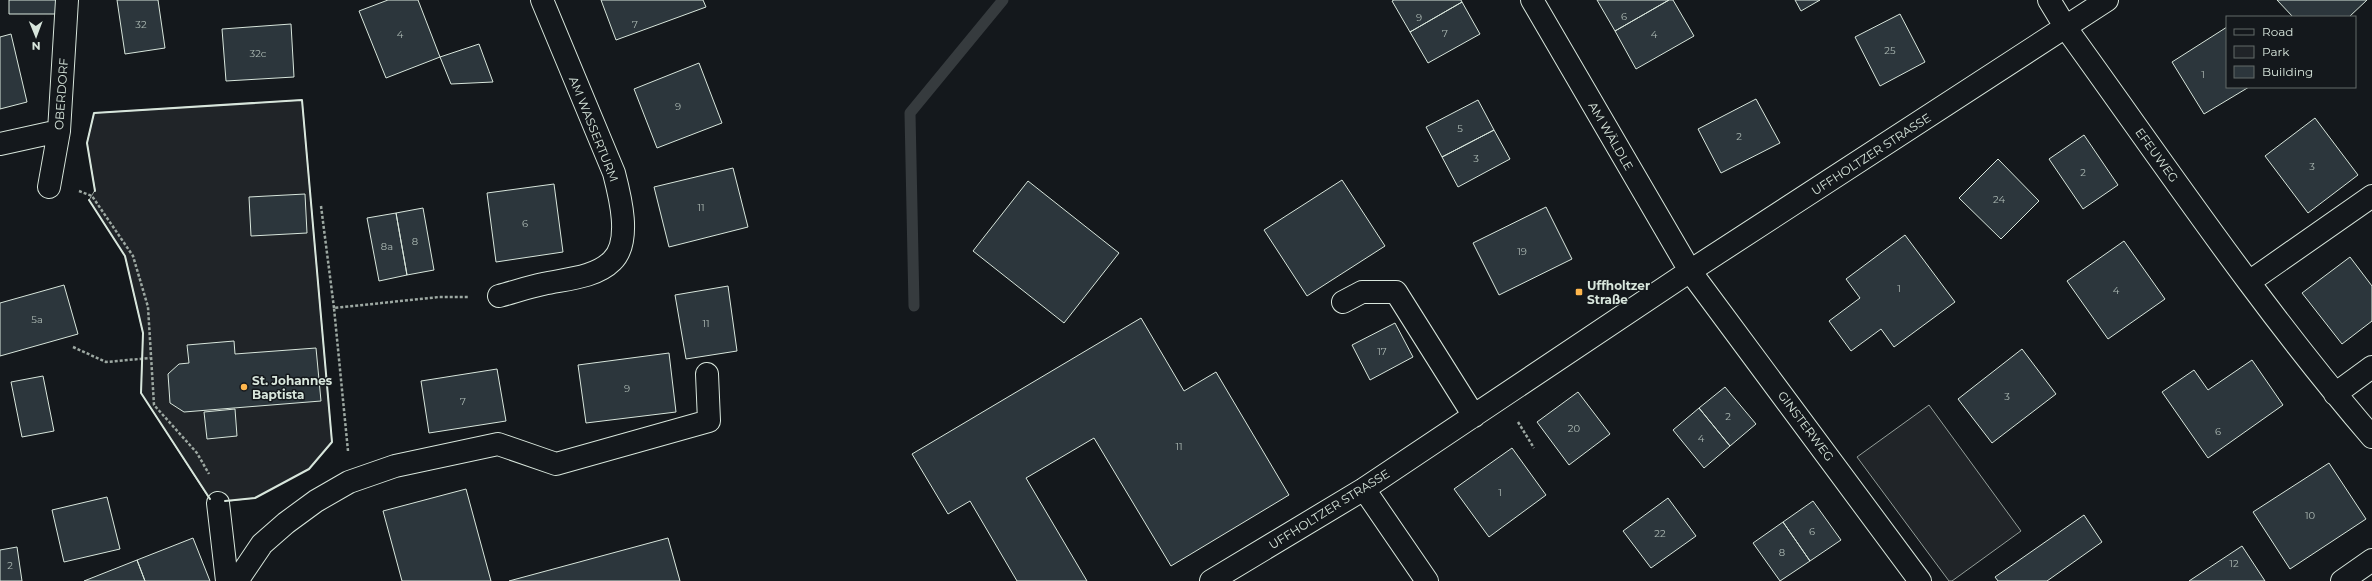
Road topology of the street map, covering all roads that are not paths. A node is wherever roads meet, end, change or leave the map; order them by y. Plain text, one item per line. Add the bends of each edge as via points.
1 (67, 0) edge
2 (542, 0) edge
3 (1532, 0) edge
4 (2049, 0) edge
5 (2107, 0) edge
6 (2066, 28) junction
7 (59, 131) junction
8 (0, 144) edge
9 (49, 187) dead end
10 (2372, 196) edge
11 (1690, 272) junction
12 (2249, 282) junction
13 (499, 296) road end
14 (1343, 302) dead end
15 (2372, 366) edge
16 (707, 374) dead end
17 (2335, 394) junction
18 (1474, 416) junction
19 (2372, 437) edge
20 (1364, 489) junction
21 (218, 503) road end
22 (2372, 560) edge
23 (227, 581) edge
24 (237, 581) edge
25 (1211, 581) edge
26 (1427, 581) edge
27 (1920, 581) edge
28 (2342, 581) edge

1 - 7 street, OBERDORF
2 - 13 street, AM WASSERTURM via 614,173 621,199 623,227 620,246 612,261 599,270 577,278 542,284
3 - 11 street, AM WÄLDLE
4 - 6 street, EFEUWEG
5 - 6 street, UFFHOLTZER STRASSE
6 - 11 street, UFFHOLTZER STRASSE
6 - 12 street, EFEUWEG
7 - 8 street
7 - 9 street, OBERDORF
10 - 12 street
11 - 18 street, UFFHOLTZER STRASSE
11 - 27 street, GINSTERWEG
12 - 17 street, EFEUWEG
14 - 18 street via 1362,292 1396,292
15 - 17 street
16 - 24 street via 709,421 556,464 498,444 395,466 349,482 316,501 262,544
17 - 19 street, EFEUWEG
18 - 20 street, UFFHOLTZER STRASSE
20 - 25 street, UFFHOLTZER STRASSE
20 - 26 street
21 - 23 street
22 - 28 street

